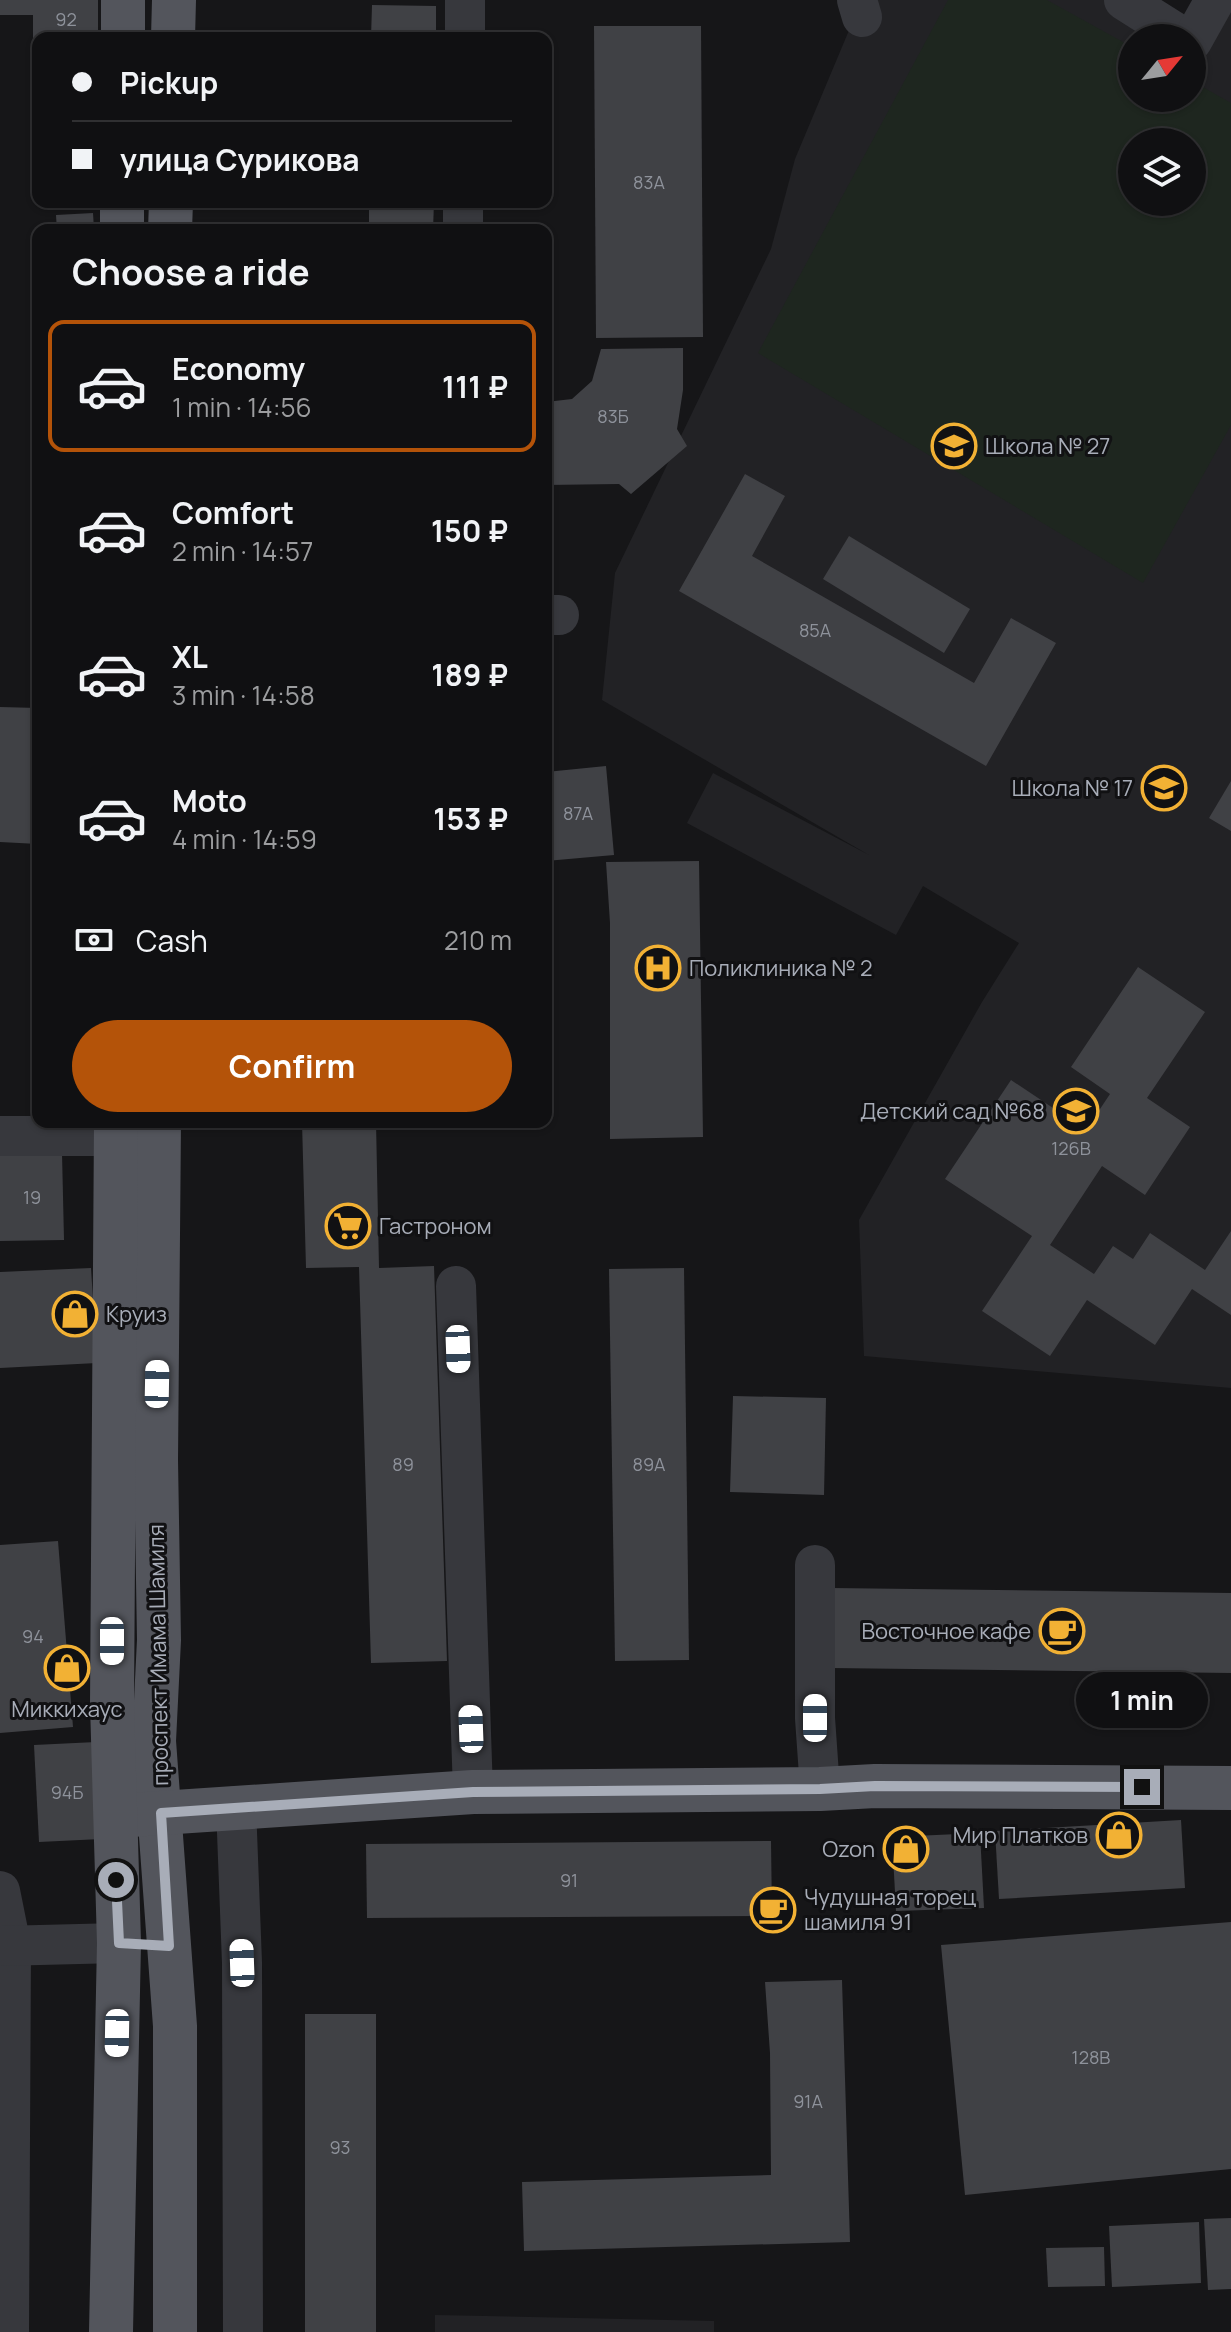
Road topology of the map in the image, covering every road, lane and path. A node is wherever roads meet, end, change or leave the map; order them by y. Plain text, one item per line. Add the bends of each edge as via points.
1 (123, 0) edge
2 (174, 0) edge
3 (465, 0) edge
4 (1124, 0) edge
5 (1215, 0) edge
6 (1162, 24) edge
7 (1202, 24) edge
8 (123, 32) edge
9 (173, 32) edge
10 (465, 32) edge
11 (116, 1129) edge
12 (159, 1129) edge
13 (0, 1136) edge
14 (456, 1286) dead end
15 (815, 1565) dead end
16 (1231, 1788) edge
17 (820, 1789) junction
18 (473, 1792) junction
19 (236, 1806) junction
20 (161, 1813) junction
21 (113, 1817) junction
22 (0, 1891) edge
23 (119, 1943) junction
24 (6, 1946) edge
25 (169, 1946) junction
26 (9, 2332) edge
27 (111, 2332) edge
28 (175, 2332) edge
29 (243, 2332) edge

1 - 8 main road
2 - 9 main road
3 - 10 street
4 - 6 street
5 - 7 street
11 - 12 street
11 - 13 street
11 - 21 main road, проспект Имама Шамиля
12 - 20 main road, проспект Имама Шамиля via 159,1640 154,1741
14 - 18 street
15 - 17 street
16 - 17 main road
17 - 18 main road
18 - 19 main road
19 - 20 main road
19 - 29 street
20 - 21 main road
20 - 25 main road, проспект Имама Шамиля
21 - 23 main road, проспект Имама Шамиля
22 - 24 street
23 - 24 street
23 - 25 main road
23 - 27 main road, проспект Имама Шамиля
24 - 26 street
25 - 28 main road, проспект Имама Шамиля via 175,2026

